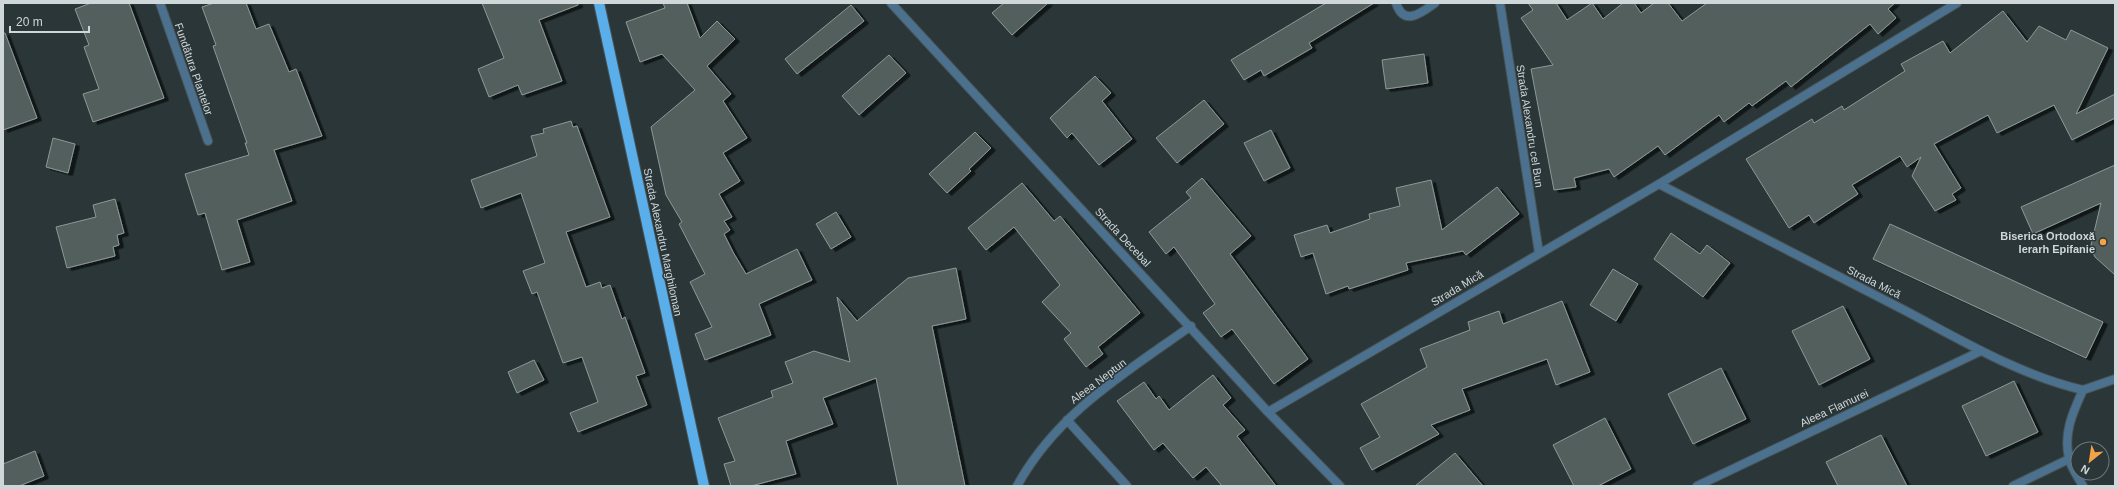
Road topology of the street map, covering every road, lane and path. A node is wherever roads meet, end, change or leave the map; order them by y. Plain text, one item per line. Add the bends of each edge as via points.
1 (160, 3) edge
2 (599, 3) edge
3 (891, 3) edge
4 (1396, 3) edge
5 (1435, 3) edge
6 (1500, 3) edge
7 (1957, 3) edge
8 (208, 141) dead end
9 (1659, 184) junction
10 (1539, 253) junction
11 (1191, 326) junction
12 (1981, 351) junction
13 (2115, 379) edge
14 (2083, 390) junction
15 (1268, 412) junction
16 (1067, 420) junction
17 (2069, 459) junction
18 (704, 486) edge
19 (1017, 486) edge
20 (1127, 486) edge
21 (1340, 486) edge
22 (1697, 486) edge
23 (2013, 486) edge
24 (2083, 486) edge

1 - 8 street, Fundătura Plantelor
2 - 18 main road, Strada Alexandru Marghiloman
3 - 11 street, Strada Decebal
4 - 5 street via 1398,10 1406,16 1414,16
6 - 10 street, Strada Alexandru cel Bun
7 - 9 street, Strada Mică
9 - 10 street, Strada Mică
9 - 12 street, Strada Mică
10 - 15 street, Strada Mică
11 - 15 street, Strada Decebal
11 - 16 street, Aleea Neptun via 1086,402
12 - 14 street, Strada Mică via 2037,376
12 - 22 street, Aleea Flamurei
13 - 14 street
14 - 17 street via 2066,437
15 - 21 street, Strada Decebal
16 - 19 street, Aleea Neptun via 1035,456
16 - 20 street
17 - 23 street
17 - 24 street

